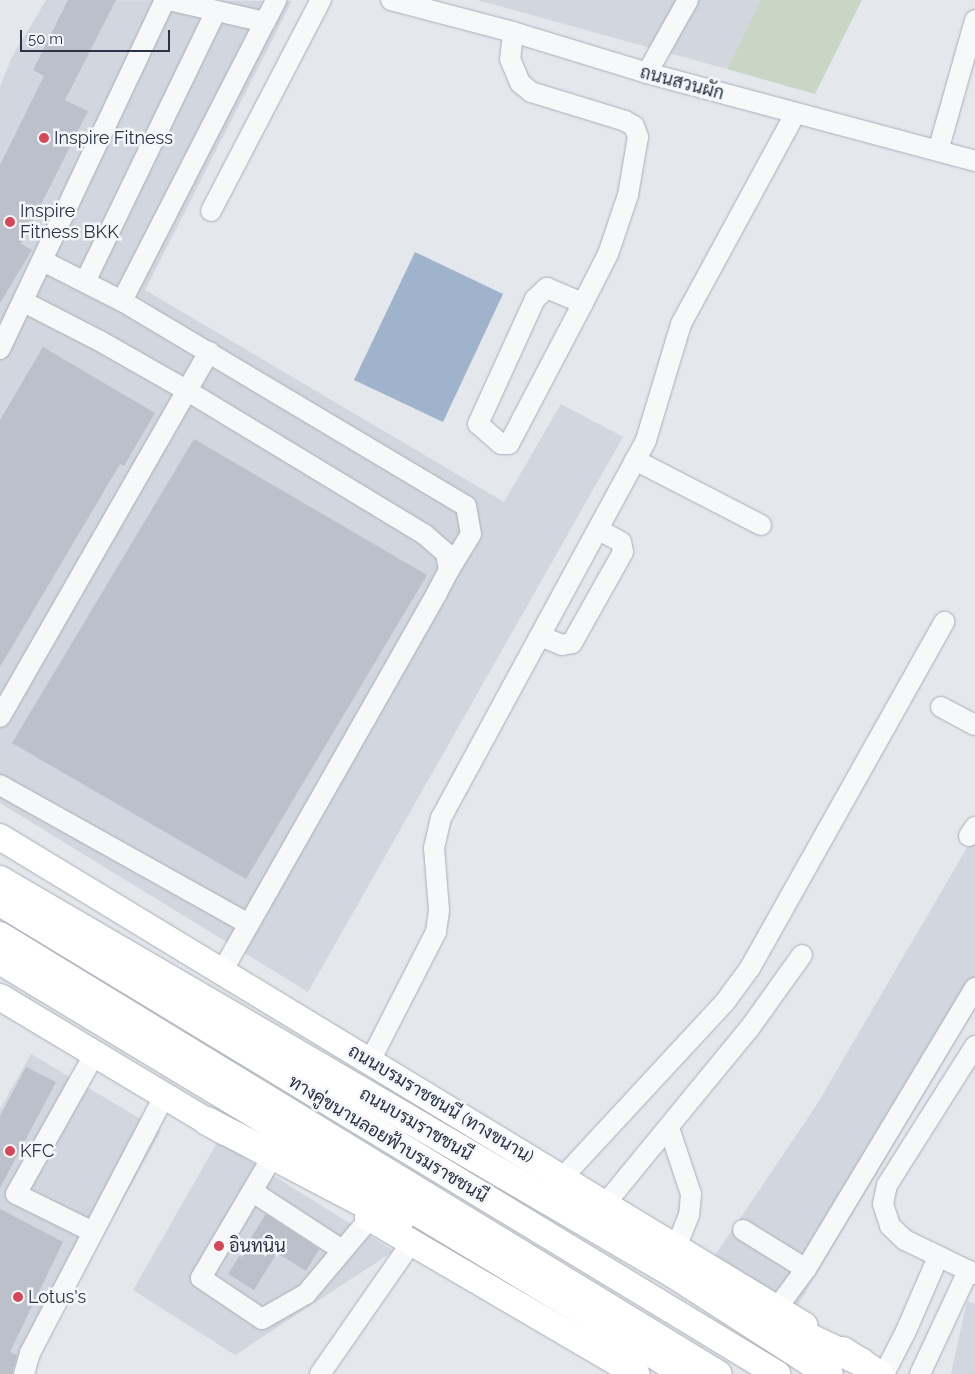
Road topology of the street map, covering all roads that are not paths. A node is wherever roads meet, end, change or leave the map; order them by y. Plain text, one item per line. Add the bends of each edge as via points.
1 (167, 0) edge
2 (276, 0) edge
3 (321, 0) edge
4 (391, 0) edge
5 (688, 0) edge
6 (216, 11) junction
7 (975, 20) edge
8 (265, 22) junction
9 (513, 32) junction
10 (646, 73) junction
11 (795, 114) junction
12 (938, 151) junction
13 (975, 161) edge
14 (211, 211) dead end
15 (43, 261) junction
16 (85, 282) junction
17 (122, 301) junction
18 (24, 302) junction
19 (583, 303) junction
20 (0, 349) edge
21 (209, 352) junction
22 (186, 390) junction
23 (635, 460) junction
24 (761, 525) dead end
25 (598, 529) junction
26 (449, 570) junction
27 (944, 622) dead end
28 (540, 636) junction
29 (941, 707) dead end
30 (0, 717) edge
31 (975, 725) edge
32 (0, 785) edge
33 (0, 837) edge
34 (0, 880) edge
35 (0, 903) edge
36 (249, 924) junction
37 (0, 935) edge
38 (802, 955) dead end
39 (0, 960) edge
40 (222, 971) junction
41 (975, 988) edge
42 (0, 997) edge
43 (975, 1046) edge
44 (94, 1055) junction
45 (370, 1061) junction
46 (164, 1097) junction
47 (207, 1121) junction
48 (669, 1128) junction
49 (271, 1159) junction
50 (562, 1178) junction
51 (253, 1192) junction
52 (605, 1204) junction
53 (370, 1218) junction
54 (743, 1230) dead end
55 (93, 1232) junction
56 (411, 1243) junction
57 (342, 1250) junction
58 (938, 1257) junction
59 (675, 1261) junction
60 (806, 1269) junction
61 (971, 1272) edge
62 (777, 1308) junction
63 (643, 1363) edge
64 (875, 1370) edge
65 (22, 1372) edge
66 (320, 1374) edge
67 (686, 1374) edge
68 (719, 1374) edge
69 (777, 1374) edge
70 (829, 1374) edge
71 (920, 1374) edge

1 - 6 street
1 - 15 street
2 - 8 street
3 - 14 street
4 - 9 street, ถนนสวนผัก
5 - 10 street
6 - 8 street
6 - 16 street
7 - 12 street
8 - 17 street
9 - 10 street, ถนนสวนผัก
9 - 19 street via 510,59 520,83 531,92 624,121 634,126 638,137 628,195 608,254
10 - 11 street, ถนนสวนผัก
11 - 12 street, ถนนสวนผัก
11 - 23 street via 681,324 646,440
12 - 13 street, ถนนสวนผัก
15 - 16 street
15 - 18 street
16 - 17 street
17 - 21 street
18 - 20 street
18 - 22 street
19 - 19 street via 509,444 501,444 478,424 535,300 547,288
21 - 22 street
21 - 26 street via 466,506 471,534
22 - 26 street via 424,534 446,553
22 - 30 street
23 - 24 street
23 - 25 street
25 - 28 street
25 - 28 street via 621,542 623,552 572,643 562,645
26 - 36 street
27 - 50 street via 750,968 725,1002
28 - 45 street via 441,818 434,848 439,910 436,932
29 - 31 street
32 - 36 street
33 - 40 main road, ถนนบรมราชชนนี (ทางขนาน)
34 - 59 highway, ถนนบรมราชชนนี
35 - 69 main road, ทางคู่ขนานลอยฟ้าบรมราชชนนี
36 - 40 street
37 - 68 main road, ทางคู่ขนานลอยฟ้าบรมราชชนนี
38 - 48 street via 749,1029
39 - 63 highway
40 - 45 main road, ถนนบรมราชชนนี (ทางขนาน)
41 - 60 street
42 - 44 main road
43 - 58 street via 887,1185 883,1204 890,1226 905,1240
44 - 46 main road
44 - 55 street via 16,1194
45 - 50 main road, ถนนบรมราชชนนี (ทางขนาน)
46 - 47 main road
46 - 55 street
47 - 49 main road
47 - 63 highway
48 - 52 street
48 - 59 street via 692,1194
49 - 51 street
49 - 53 main road
50 - 52 main road, ถนนบรมราชชนนี (ทางขนาน)
51 - 57 street
51 - 57 street via 201,1278 262,1319 306,1294
52 - 59 main road, ถนนบรมราชชนนี (ทางขนาน)
53 - 56 main road
53 - 57 street
54 - 60 street
55 - 65 street
56 - 63 main road
56 - 66 street
58 - 61 street
58 - 64 street via 906,1331
59 - 62 main road, ถนนบรมราชชนนี (ทางขนาน)
59 - 64 highway
59 - 70 highway, ถนนบรมราชชนนี
60 - 62 street
61 - 71 street
62 - 64 main road, ถนนบรมราชชนนี (ทางขนาน)
63 - 67 highway

